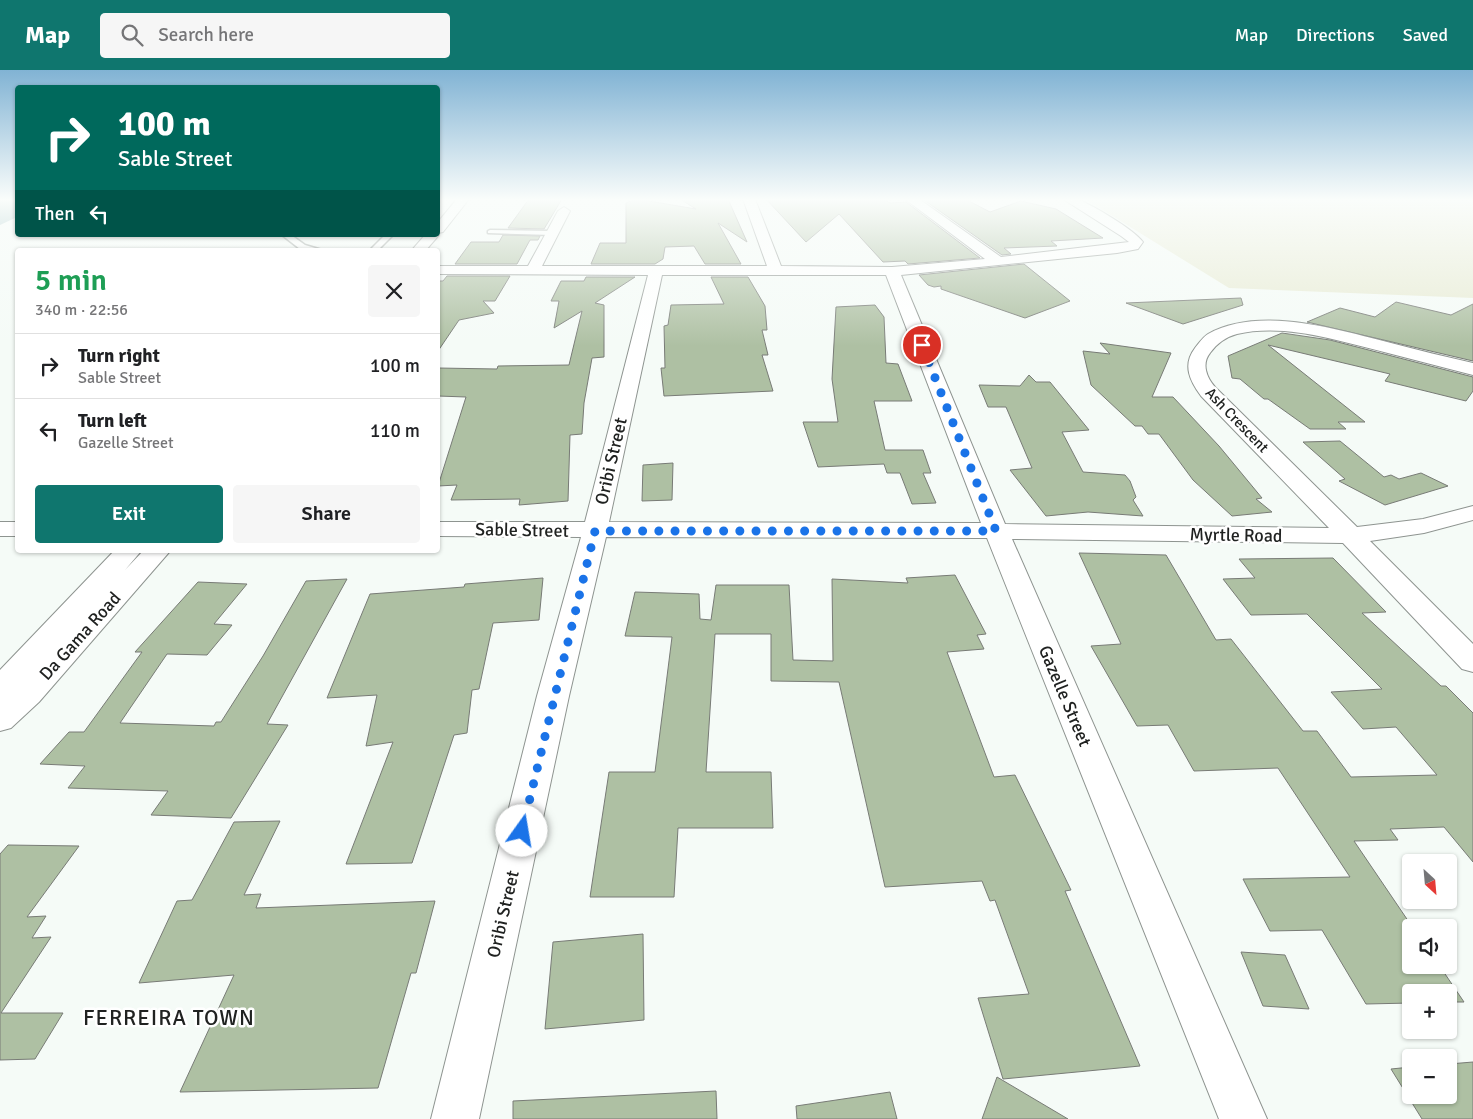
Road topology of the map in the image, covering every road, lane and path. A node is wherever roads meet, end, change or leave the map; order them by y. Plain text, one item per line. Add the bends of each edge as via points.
1 (544, 248) edge
2 (767, 248) edge
3 (979, 248) edge
4 (1126, 248) edge
5 (999, 262) junction
6 (440, 270) edge
7 (533, 270) junction
8 (656, 271) junction
9 (892, 271) junction
10 (776, 272) junction
11 (1473, 369) edge
12 (1473, 512) edge
13 (440, 528) edge
14 (0, 529) edge
15 (15, 529) edge
16 (595, 531) junction
17 (996, 531) junction
18 (1349, 536) junction
19 (125, 553) edge
20 (155, 553) edge
21 (1473, 662) edge
22 (0, 690) edge
23 (0, 719) edge
24 (455, 1119) edge
25 (1243, 1119) edge

1 - 7 street
2 - 10 street
3 - 5 street
4 - 5 street
5 - 9 street
6 - 7 street
7 - 8 street
8 - 10 street
8 - 16 street, Oribi Street
9 - 10 street
9 - 17 street, Gazelle Street
11 - 18 street, Ash Crescent via 1346,338 1279,326 1235,329 1202,346 1196,360 1198,377 1209,393
12 - 18 street, Myrtle Road via 1424,526
13 - 16 street, Sable Street
14 - 15 street
16 - 17 street, Sable Street
16 - 24 street, Oribi Street via 553,696
17 - 18 street, Myrtle Road
17 - 25 street, Gazelle Street
18 - 21 street, Ash Crescent
19 - 22 street, Da Gama Road
20 - 23 street, Da Gama Road via 28,694

